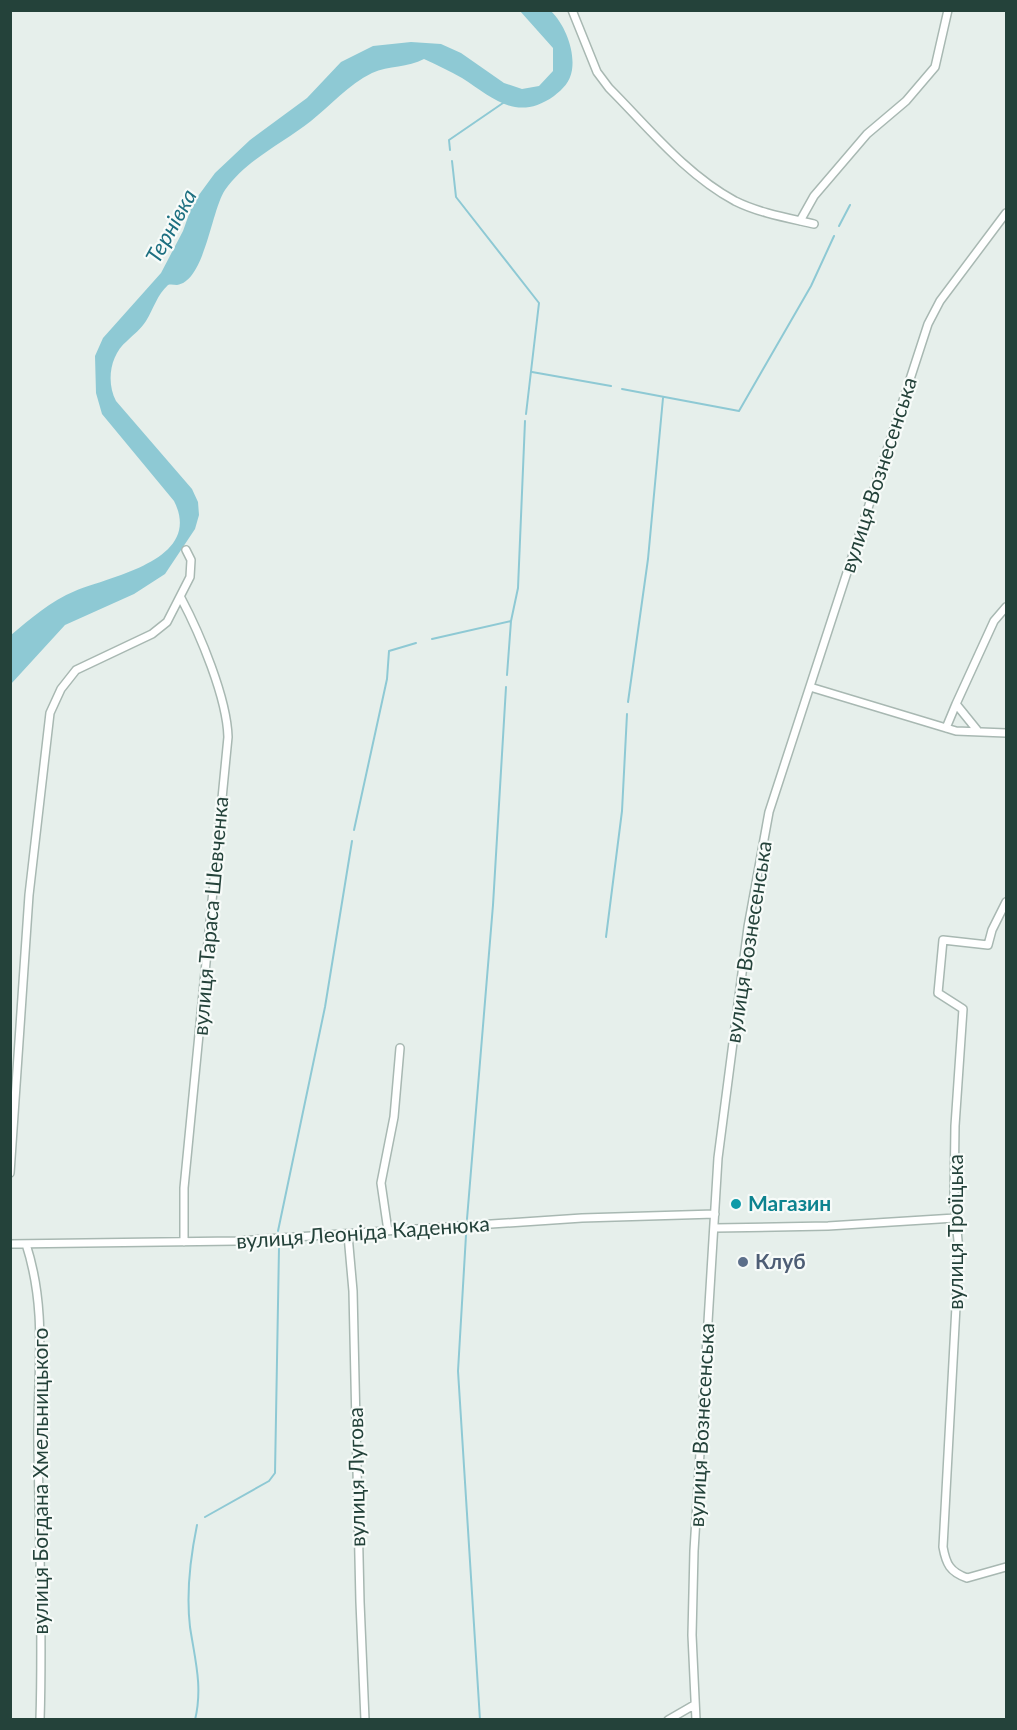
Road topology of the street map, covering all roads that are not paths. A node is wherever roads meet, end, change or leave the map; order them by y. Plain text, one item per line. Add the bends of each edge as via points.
1 (572, 10) edge
2 (948, 10) edge
3 (1006, 213) edge
4 (800, 221) junction
5 (814, 224) dead end
6 (186, 550) dead end
7 (181, 598) junction
8 (1006, 607) edge
9 (810, 687) junction
10 (956, 704) junction
11 (946, 728) junction
12 (977, 730) junction
13 (1006, 733) edge
14 (1006, 902) edge
15 (400, 1048) dead end
16 (10, 1173) edge
17 (716, 1214) junction
18 (955, 1218) junction
19 (715, 1228) junction
20 (388, 1231) junction
21 (348, 1235) junction
22 (184, 1242) junction
23 (10, 1244) edge
24 (26, 1244) junction
25 (1006, 1567) edge
26 (694, 1705) junction
27 (40, 1719) edge
28 (365, 1719) edge
29 (668, 1719) edge
30 (696, 1719) edge

1 - 4 street via 597,72 693,172 746,206
2 - 4 street via 931,75 867,134 814,196
3 - 9 street, вулиця Вознесенська via 940,301 928,324
4 - 5 street
6 - 7 street via 191,571
7 - 16 street via 167,622 152,634 76,670 50,713 29,895
7 - 22 street, вулиця Тараса Шевченка via 225,708 228,738 184,1188
8 - 10 street via 994,621
9 - 11 street
9 - 17 street, вулиця Вознесенська via 770,812 748,927 718,1158
10 - 11 street
10 - 12 street
11 - 12 street
12 - 13 street
14 - 18 street, вулиця Троїцька via 988,945 943,940 939,993 963,1009 957,1066
15 - 20 street via 394,1117 381,1183
17 - 19 street, вулиця Вознесенська
17 - 20 street, вулиця Леоніда Каденюка
18 - 19 street
18 - 25 street, вулиця Троїцька via 959,1251 945,1562 967,1578
19 - 26 street, вулиця Вознесенська via 694,1551
20 - 21 street, вулиця Леоніда Каденюка
21 - 22 street, вулиця Леоніда Каденюка
21 - 28 street, вулиця Лугова via 353,1291
22 - 24 street, вулиця Леоніда Каденюка
23 - 24 street, вулиця Леоніда Каденюка
24 - 27 street, вулиця Богдана Хмельницького via 42,1318 38,1412
26 - 29 street
26 - 30 street, вулиця Вознесенська

